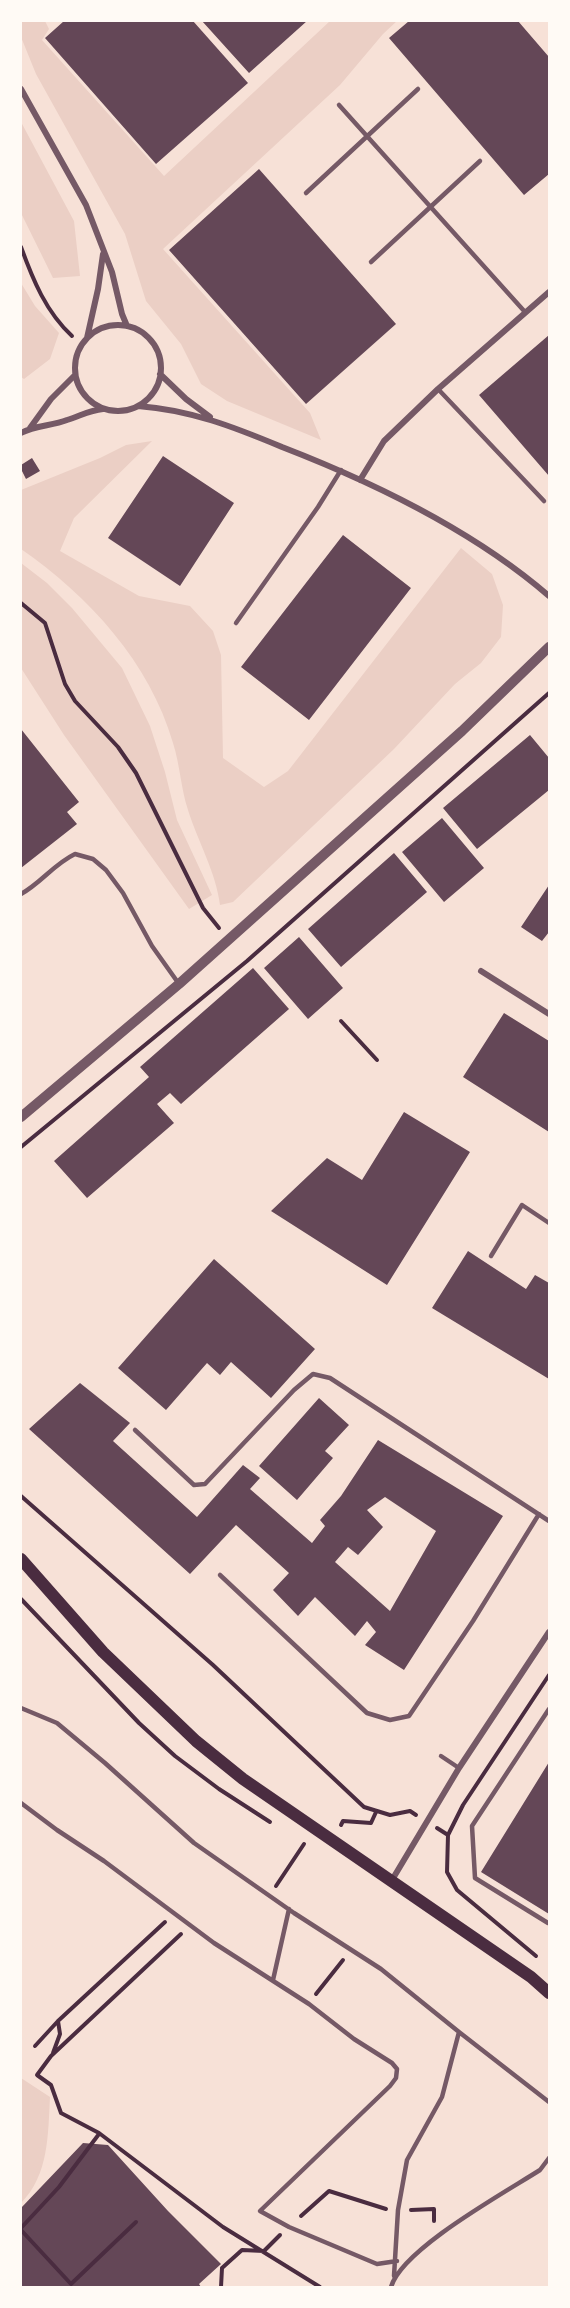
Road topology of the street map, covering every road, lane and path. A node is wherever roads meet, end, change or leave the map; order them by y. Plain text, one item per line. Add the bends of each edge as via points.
1 (21, 89) edge
2 (418, 89) dead end
3 (339, 105) dead end
4 (367, 136) junction
5 (480, 161) dead end
6 (306, 193) dead end
7 (430, 207) junction
8 (21, 247) edge
9 (103, 250) junction
10 (371, 262) dead end
11 (549, 292) edge
12 (525, 312) junction
13 (127, 326) junction
14 (87, 339) junction
15 (82, 345) junction
16 (160, 374) junction
17 (75, 375) junction
18 (438, 389) junction
19 (138, 406) junction
20 (104, 408) junction
21 (213, 419) junction
22 (30, 428) junction
23 (21, 433) edge
24 (341, 470) junction
25 (360, 480) junction
26 (544, 501) dead end
27 (549, 596) edge
28 (21, 603) edge
29 (236, 623) dead end
30 (549, 646) edge
31 (549, 693) edge
32 (21, 894) edge
33 (219, 928) dead end
34 (481, 971) dead end
35 (178, 984) junction
36 (549, 1014) edge
37 (341, 1021) dead end
38 (377, 1060) dead end
39 (21, 1117) edge
40 (21, 1147) edge
41 (549, 1223) edge
42 (491, 1256) dead end
43 (135, 1430) dead end
44 (21, 1496) edge
45 (539, 1514) junction
46 (549, 1521) edge
47 (21, 1558) edge
48 (220, 1575) dead end
49 (549, 1632) edge
50 (21, 1708) edge
51 (549, 1709) edge
52 (441, 1756) dead end
53 (459, 1768) junction
54 (21, 1803) edge
55 (410, 1811) dead end
56 (304, 1844) dead end
57 (447, 1872) dead end
58 (392, 1881) junction
59 (269, 1895) junction
60 (289, 1909) junction
61 (174, 1913) junction
62 (549, 1923) edge
63 (190, 1925) junction
64 (351, 1950) junction
65 (541, 1960) dead end
66 (273, 1980) junction
67 (549, 1993) edge
68 (309, 2004) junction
69 (58, 2021) junction
70 (459, 2032) junction
71 (35, 2046) dead end
72 (51, 2056) junction
73 (549, 2102) edge
74 (99, 2133) junction
75 (549, 2158) edge
76 (398, 2210) junction
77 (136, 2222) dead end
78 (289, 2227) junction
79 (21, 2229) edge
80 (435, 2237) junction
81 (264, 2251) junction
82 (397, 2261) junction
83 (394, 2276) junction
84 (221, 2287) edge
85 (320, 2287) edge
86 (391, 2287) edge

1 - 9 street via 86,205
2 - 4 lane
3 - 4 lane
4 - 6 lane
4 - 7 lane
5 - 7 lane
7 - 10 lane
7 - 12 lane
8 - 15 path via 47,306
9 - 13 street
9 - 14 street
11 - 12 street
12 - 18 street
13 - 14 street via 103,327
13 - 16 street via 143,332 153,342 159,355
14 - 15 street
15 - 17 street
16 - 19 street via 152,394
16 - 21 street
17 - 20 street via 87,399
17 - 22 street
18 - 25 street via 384,441
18 - 26 lane
19 - 20 street via 113,411
19 - 21 street
20 - 22 street
21 - 24 street
22 - 23 street
24 - 25 street
24 - 29 lane
25 - 27 street via 444,524 520,571
28 - 33 path via 45,623 64,684 136,773 203,908
30 - 35 street via 462,731
31 - 40 path via 247,961
32 - 35 lane via 60,861 75,854 93,860 106,870 123,894
34 - 36 street
35 - 39 street
37 - 38 path
41 - 42 lane via 522,1205
43 - 45 lane via 194,1485 205,1484 313,1374 330,1378
44 - 55 path via 213,1665 364,1807 390,1815
45 - 46 lane
45 - 48 lane via 409,1716 390,1720 367,1713
47 - 58 main road via 103,1652 196,1741 243,1779
49 - 53 street
50 - 59 lane via 57,1723 194,1843
51 - 62 lane via 472,1826 475,1878
52 - 53 lane
53 - 58 street
54 - 61 lane
56 - 59 path
57 - 65 path via 457,1890
58 - 67 main road
59 - 60 lane
60 - 64 lane
60 - 66 lane
61 - 63 lane
61 - 69 path
63 - 66 lane
63 - 72 path
64 - 68 path
64 - 70 lane via 381,1969
66 - 68 lane
68 - 78 lane via 397,2069 396,2078 260,2211
69 - 71 path
69 - 72 path via 60,2034
70 - 73 lane
70 - 76 lane via 442,2097 408,2160
72 - 74 path via 37,2075 51,2085 61,2113
74 - 79 path via 59,2187
74 - 81 path via 223,2227
75 - 80 lane via 540,2170
76 - 78 path via 382,2209 329,2191
76 - 80 path via 434,2209
76 - 82 lane
77 - 79 path via 71,2284
78 - 81 path
78 - 82 lane via 377,2264
80 - 83 lane
81 - 84 path via 242,2250 222,2268
81 - 85 path
82 - 83 lane
83 - 86 lane

